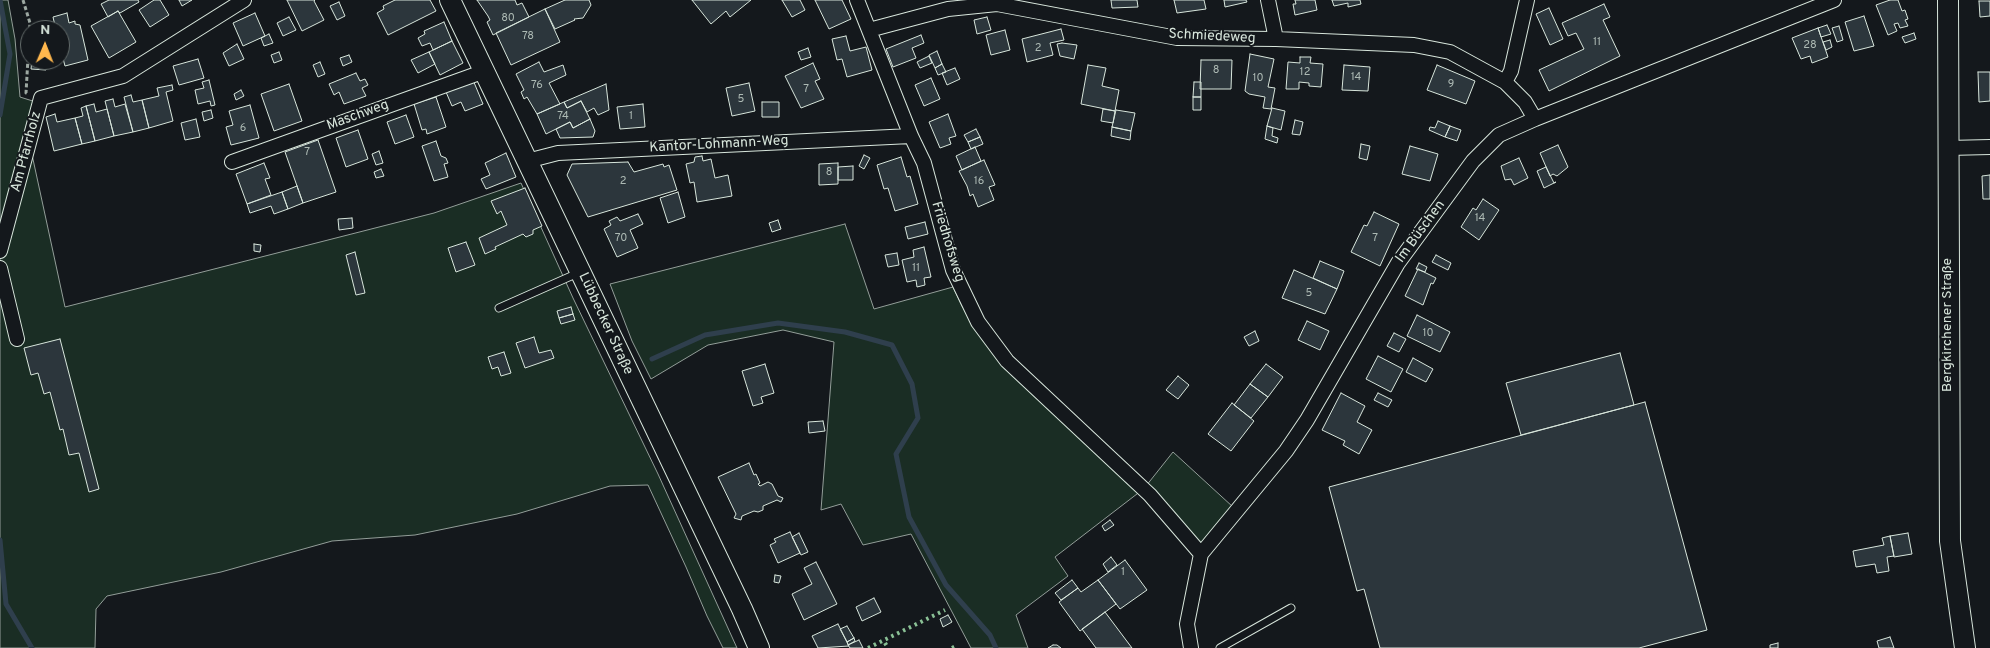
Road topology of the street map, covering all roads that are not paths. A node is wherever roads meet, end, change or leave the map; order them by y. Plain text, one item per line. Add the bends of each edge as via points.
1 (450, 0) edge
2 (857, 0) edge
3 (1268, 0) edge
4 (1527, 0) edge
5 (1834, 0) edge
6 (1948, 0) edge
7 (238, 1) edge
8 (869, 30) junction
9 (1276, 39) junction
10 (485, 71) junction
11 (1505, 82) junction
12 (1536, 118) junction
13 (911, 136) junction
14 (1990, 147) edge
15 (1948, 148) junction
16 (527, 161) junction
17 (232, 162) dead end
18 (0, 251) edge
19 (0, 268) edge
20 (580, 272) junction
21 (499, 308) dead end
22 (17, 339) dead end
23 (1201, 554) junction
24 (1291, 608) dead end
25 (758, 648) edge
26 (1191, 648) edge
27 (1220, 648) edge
28 (1965, 648) edge

1 - 10 main road, Lübbecker Straße
2 - 8 street, Friedhofsweg
3 - 9 street
4 - 11 street via 1511,71
5 - 12 street, Im Büschen
6 - 15 main road, Bergkirchener Straße
7 - 18 street, Am Pfarrholz via 123,76 41,98
8 - 9 street, Schmiedeweg via 948,9 997,4 1178,38
8 - 13 street, Friedhofsweg
9 - 11 street, Schmiedeweg via 1414,45 1450,52
10 - 16 main road, Lübbecker Straße
10 - 17 street, Maschweg
11 - 12 street, Schmiedeweg
12 - 23 street, Im Büschen via 1499,135 1473,160 1398,263 1286,451
13 - 16 street, Kantor-Lohmann-Weg via 558,153
13 - 23 street, Friedhofsweg via 924,163 953,270 978,322 1007,361 1150,495
14 - 15 street
15 - 28 main road, Bergkirchener Straße via 1950,541
16 - 20 main road, Lübbecker Straße
19 - 22 street
20 - 21 lane
20 - 25 main road, Lübbecker Straße
23 - 26 street, Im Büschen via 1186,624
24 - 27 lane

